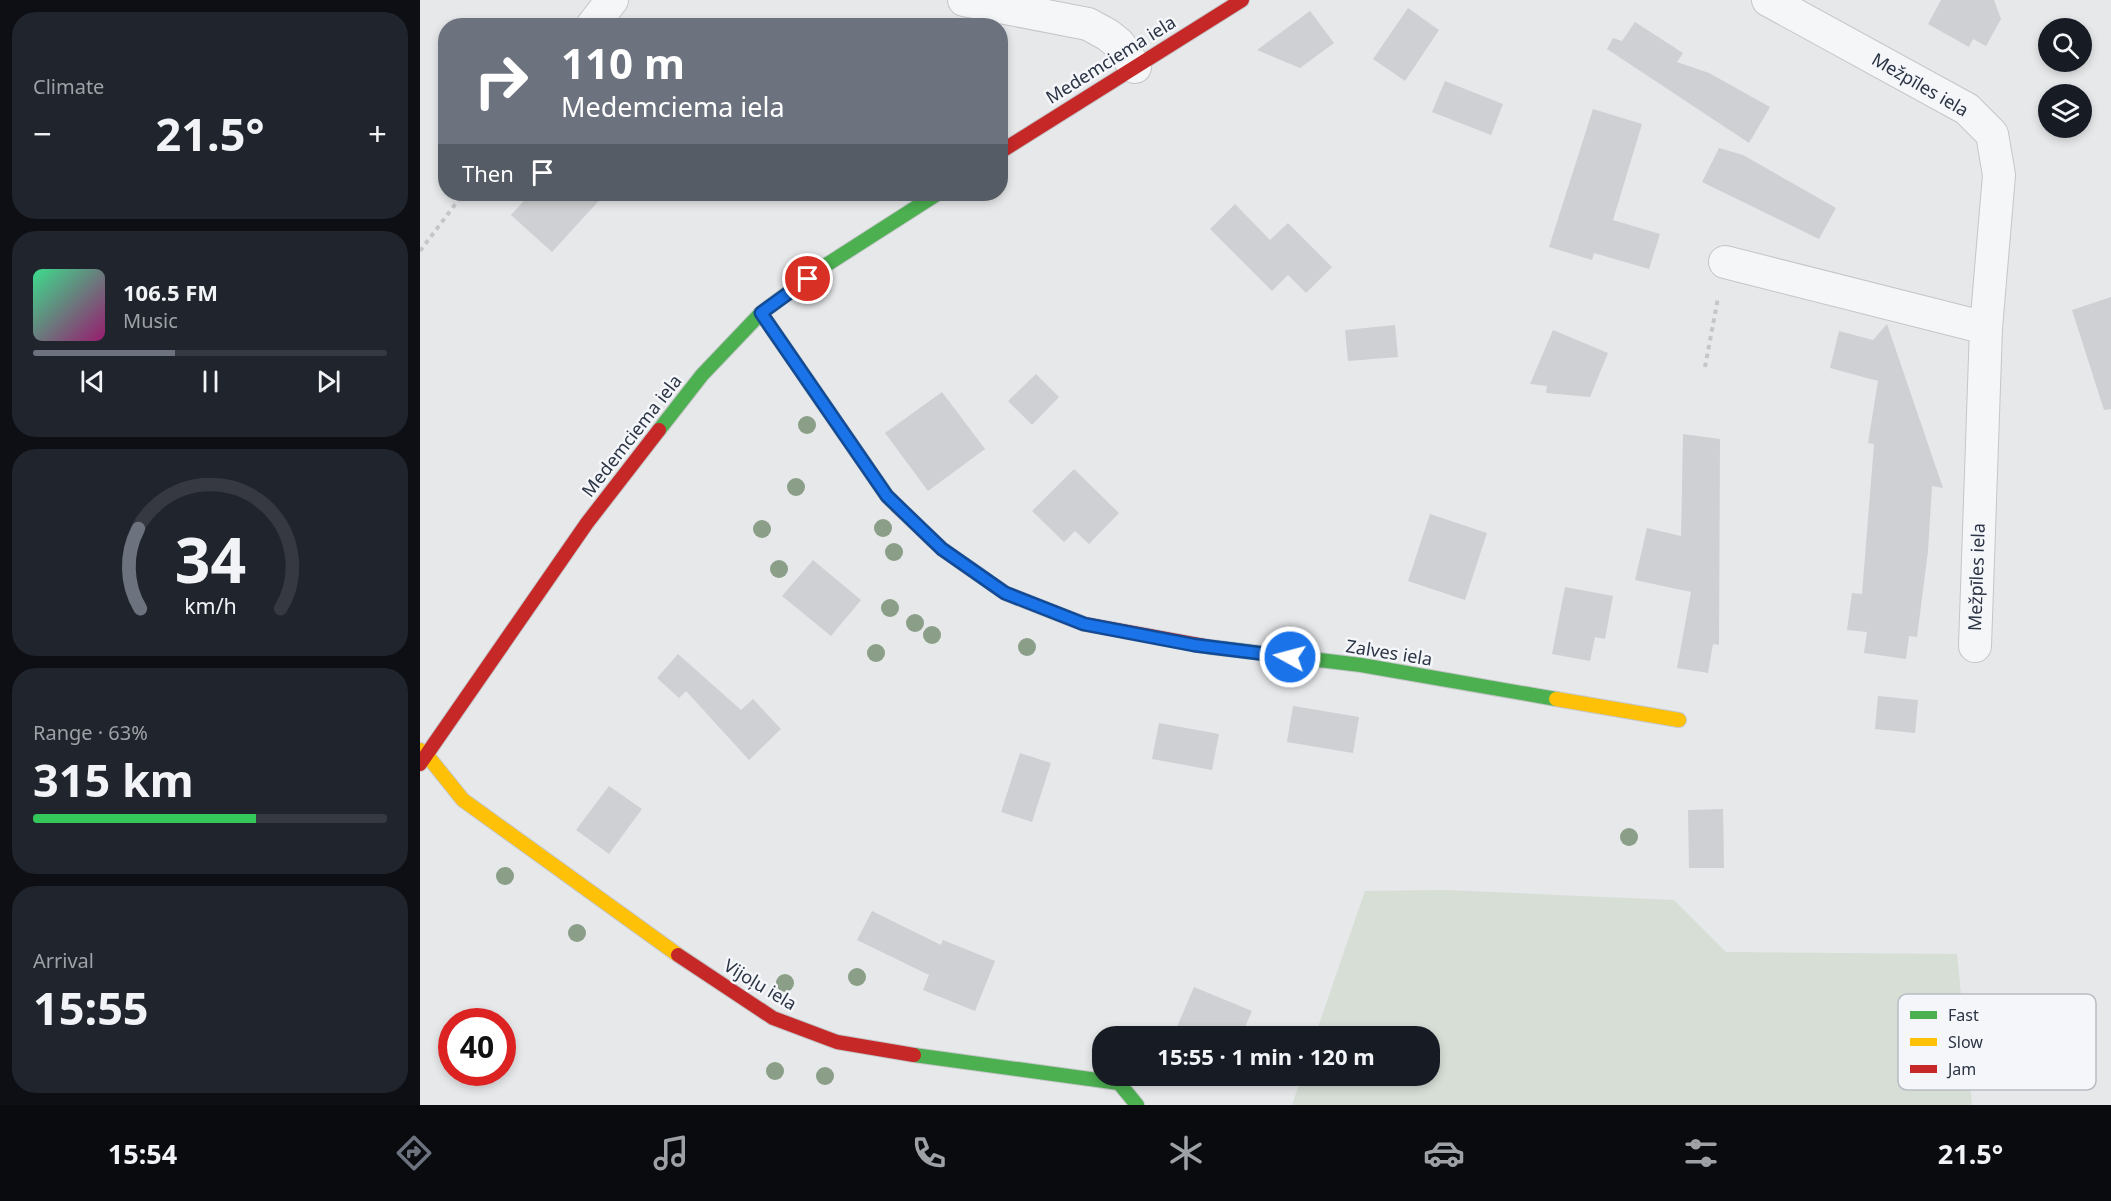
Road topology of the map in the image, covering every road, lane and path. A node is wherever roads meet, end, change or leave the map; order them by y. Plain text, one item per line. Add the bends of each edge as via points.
1 (612, 0) edge
2 (964, 0) edge
3 (1242, 0) edge
4 (1768, 0) edge
5 (598, 18) edge
6 (1135, 67) junction
7 (1008, 147) edge
8 (458, 201) edge
9 (926, 201) edge
10 (420, 251) edge
11 (1725, 262) joint
12 (761, 313) junction
13 (1986, 328) junction
14 (1705, 367) dead end
15 (1975, 646) dead end
16 (1679, 720) dead end
17 (422, 756) edge
18 (1137, 1105) edge

1 - 5 street
2 - 6 street via 1088,24 1119,44
3 - 6 street, Medemciema iela
4 - 13 street, Mežpīles iela via 1967,109 1992,134 1999,175
6 - 7 street, Medemciema iela
8 - 10 path
9 - 12 street, Medemciema iela via 823,267
11 - 13 street
11 - 14 path
12 - 16 street, Zalves iela via 887,496 942,549 1005,593 1084,624 1194,645 1361,665
12 - 17 street, Medemciema iela via 702,375 587,523
13 - 15 street, Mežpīles iela
17 - 18 street, Vijoļu iela via 463,800 670,950 773,1018 837,1041 1119,1083

